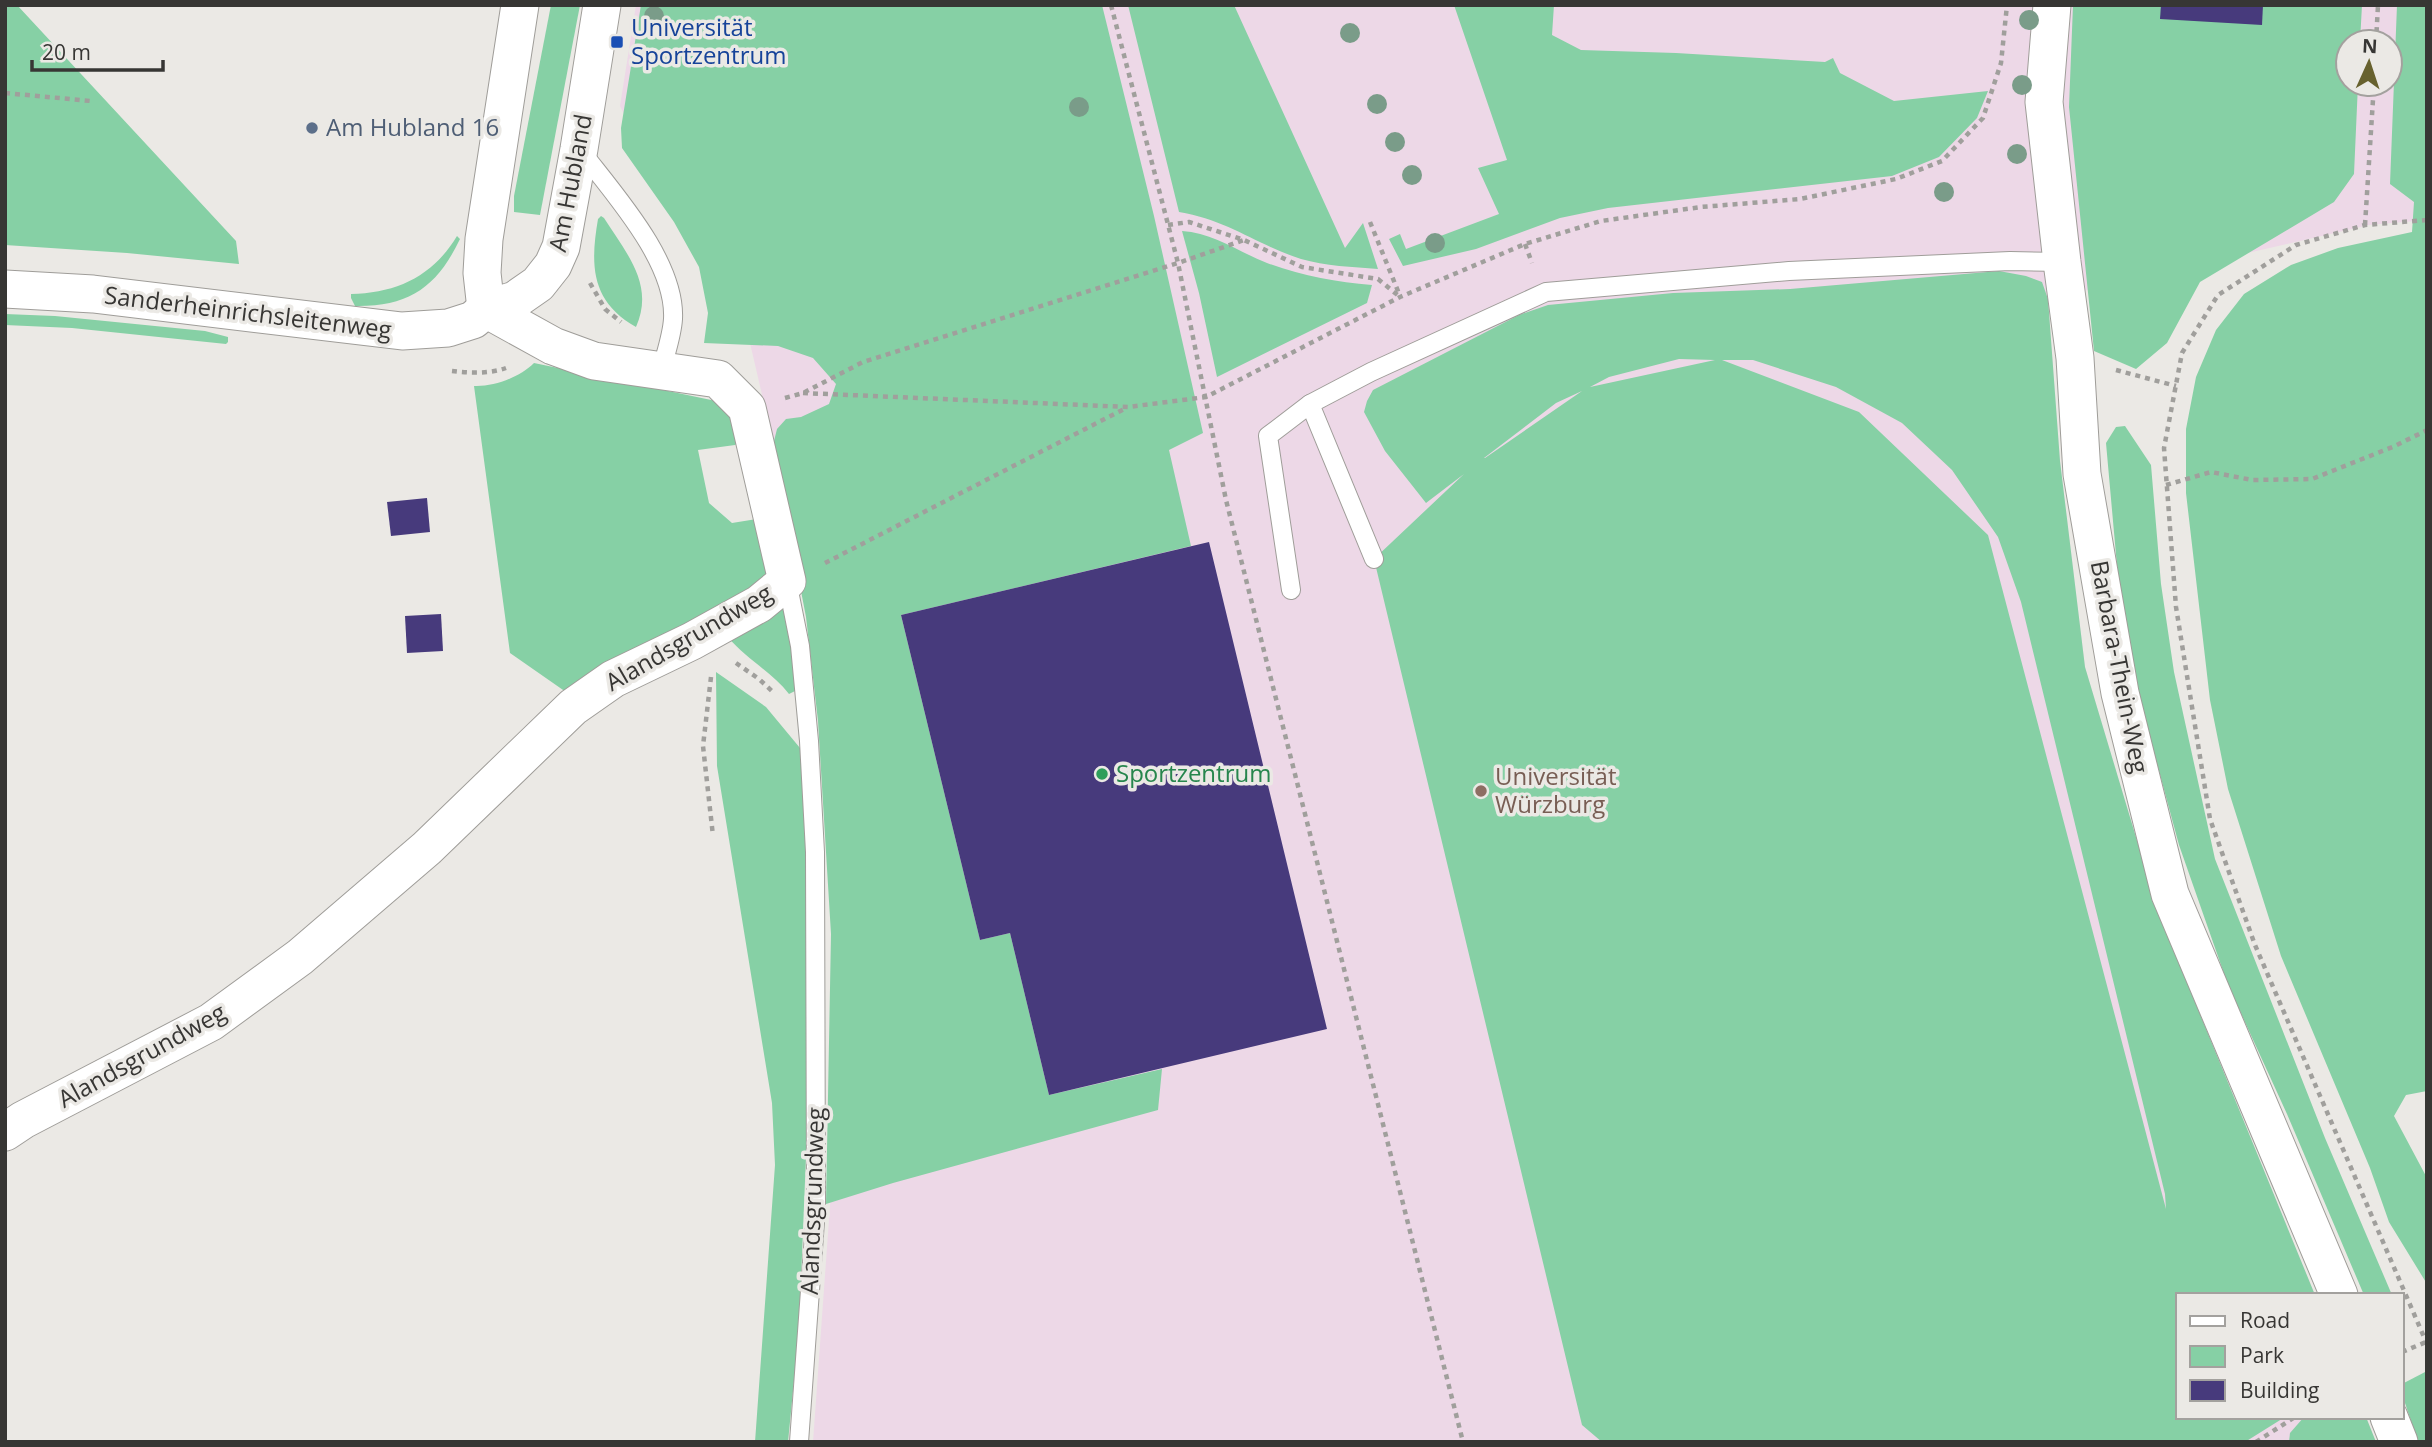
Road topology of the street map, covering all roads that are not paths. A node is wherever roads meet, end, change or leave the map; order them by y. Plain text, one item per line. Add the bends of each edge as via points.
1 (520, 5) edge
2 (602, 5) edge
3 (2052, 5) edge
4 (579, 149) junction
5 (2062, 262) junction
6 (5, 289) edge
7 (486, 309) junction
8 (662, 372) junction
9 (1310, 404) junction
10 (1374, 559) dead end
11 (787, 581) junction
12 (1291, 590) dead end
13 (5, 1132) edge
14 (2338, 1293) edge
15 (2390, 1419) edge
16 (799, 1442) edge
17 (2399, 1442) edge

1 - 7 street via 484,239
2 - 4 street, Am Hubland
3 - 5 street, Barbara-Thein-Weg via 2044,102
4 - 7 street, Am Hubland via 554,265 515,300
4 - 8 lane via 641,229 668,283 673,318
5 - 9 lane via 1789,271 1546,292
5 - 14 street, Barbara-Thein-Weg via 2075,358 2082,474 2120,693 2169,894
6 - 7 street, Sanderheinrichsleitenweg via 93,294 402,331 448,328 473,320
7 - 8 street via 553,346 584,357
8 - 11 street via 718,379 747,408
9 - 10 lane
9 - 12 lane via 1268,436
11 - 13 street, Alandsgrundweg via 703,645 613,679 573,707 427,848 300,957 211,1022
11 - 16 lane, Alandsgrundweg via 800,646 815,852 816,1208
15 - 17 street

